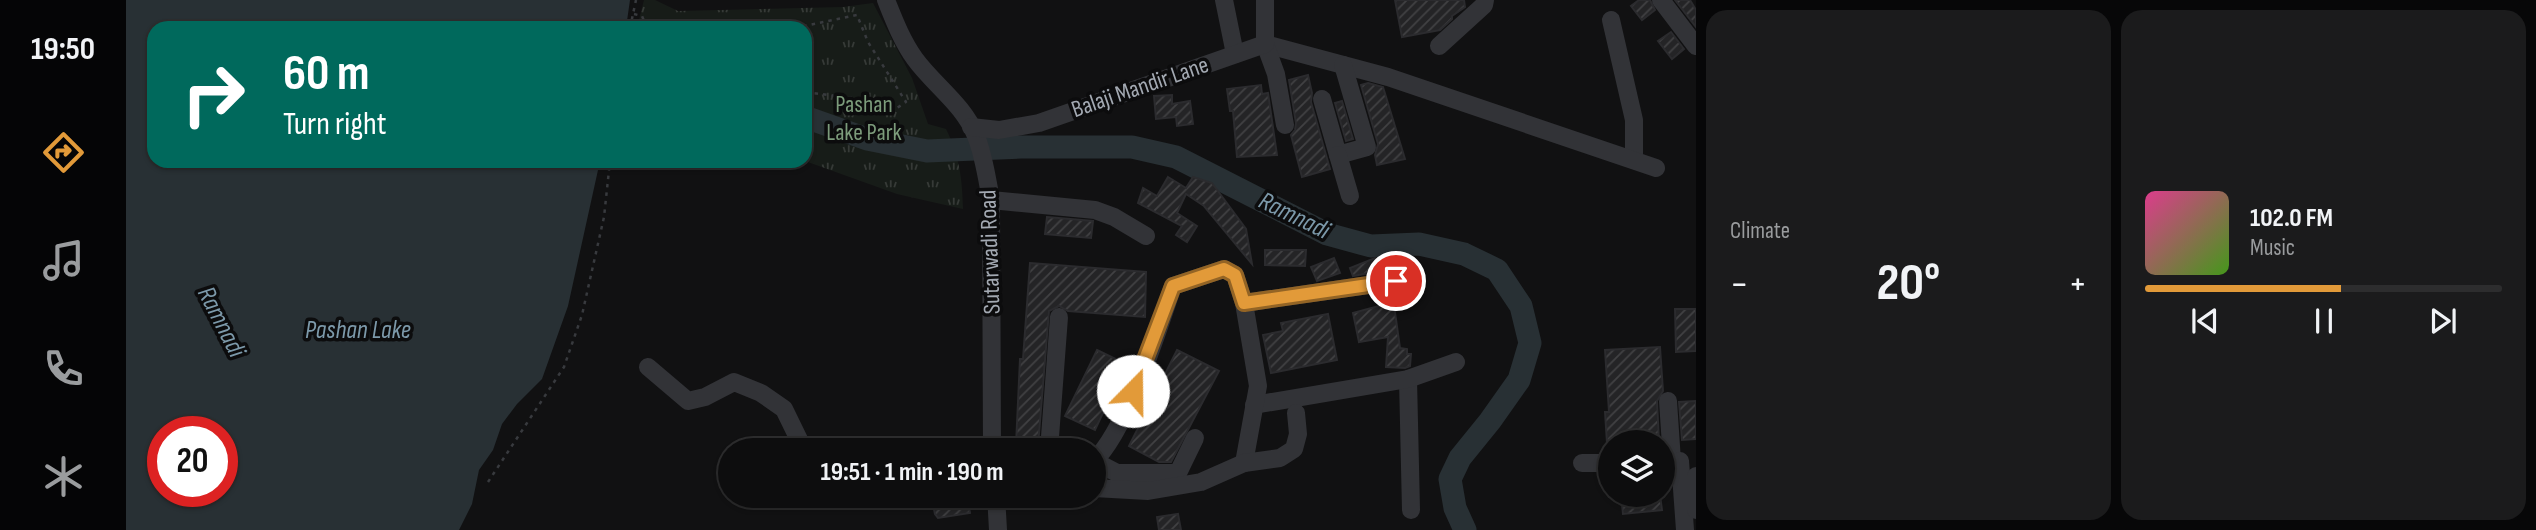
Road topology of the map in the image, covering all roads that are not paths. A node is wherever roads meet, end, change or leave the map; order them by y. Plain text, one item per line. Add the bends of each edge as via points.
1 (886, 0) edge
2 (1224, 0) edge
3 (1265, 0) edge
4 (1485, 0) edge
5 (1661, 0) edge
6 (1611, 20) dead end
7 (1265, 44) junction
8 (1439, 46) dead end
9 (1696, 46) edge
10 (1235, 54) junction
11 (1343, 65) junction
12 (1322, 99) dead end
13 (1284, 125) dead end
14 (973, 131) junction
15 (1338, 155) junction
16 (1634, 160) junction
17 (1656, 168) dead end
18 (1350, 196) dead end
19 (991, 200) junction
20 (1146, 236) dead end
21 (1396, 281) dead end
22 (1244, 303) junction
23 (1059, 317) dead end
24 (1455, 362) dead end
25 (648, 367) dead end
26 (1408, 379) junction
27 (1668, 401) dead end
28 (1254, 405) junction
29 (1296, 413) dead end
30 (798, 438) edge
31 (992, 438) edge
32 (1050, 438) edge
33 (1195, 438) dead end
34 (1106, 446) edge
35 (1678, 461) edge
36 (1244, 463) junction
37 (1582, 463) dead end
38 (1598, 463) edge
39 (1106, 467) edge
40 (1696, 477) edge
41 (1106, 489) edge
42 (997, 508) edge
43 (1411, 510) dead end
44 (1696, 510) edge
45 (998, 530) edge
46 (1685, 530) edge

1 - 14 street, Sutarwadi Road via 914,58 964,114
2 - 10 street
3 - 7 street
4 - 8 street
5 - 9 street
6 - 16 street via 1634,120
7 - 10 street, Balaji Mandir Lane
7 - 11 street
7 - 13 street via 1276,74
10 - 14 street, Balaji Mandir Lane via 1039,123
11 - 15 street via 1367,147
11 - 16 street
12 - 15 street
14 - 19 street, Sutarwadi Road
15 - 18 street
16 - 17 street
19 - 20 street via 1096,211
19 - 31 street, Sutarwadi Road
21 - 22 street
22 - 28 street via 1258,386
22 - 34 street via 1235,275 1224,269 1173,286 1123,417
23 - 32 street
24 - 26 street
25 - 30 street via 688,401 734,382 761,393 785,409
26 - 28 street
26 - 43 street
27 - 35 street
28 - 36 street
29 - 36 street via 1294,450 1280,458
33 - 39 street via 1178,473 1117,473
35 - 46 street
36 - 41 street via 1201,482 1148,491
37 - 38 street
40 - 44 street
42 - 45 street

